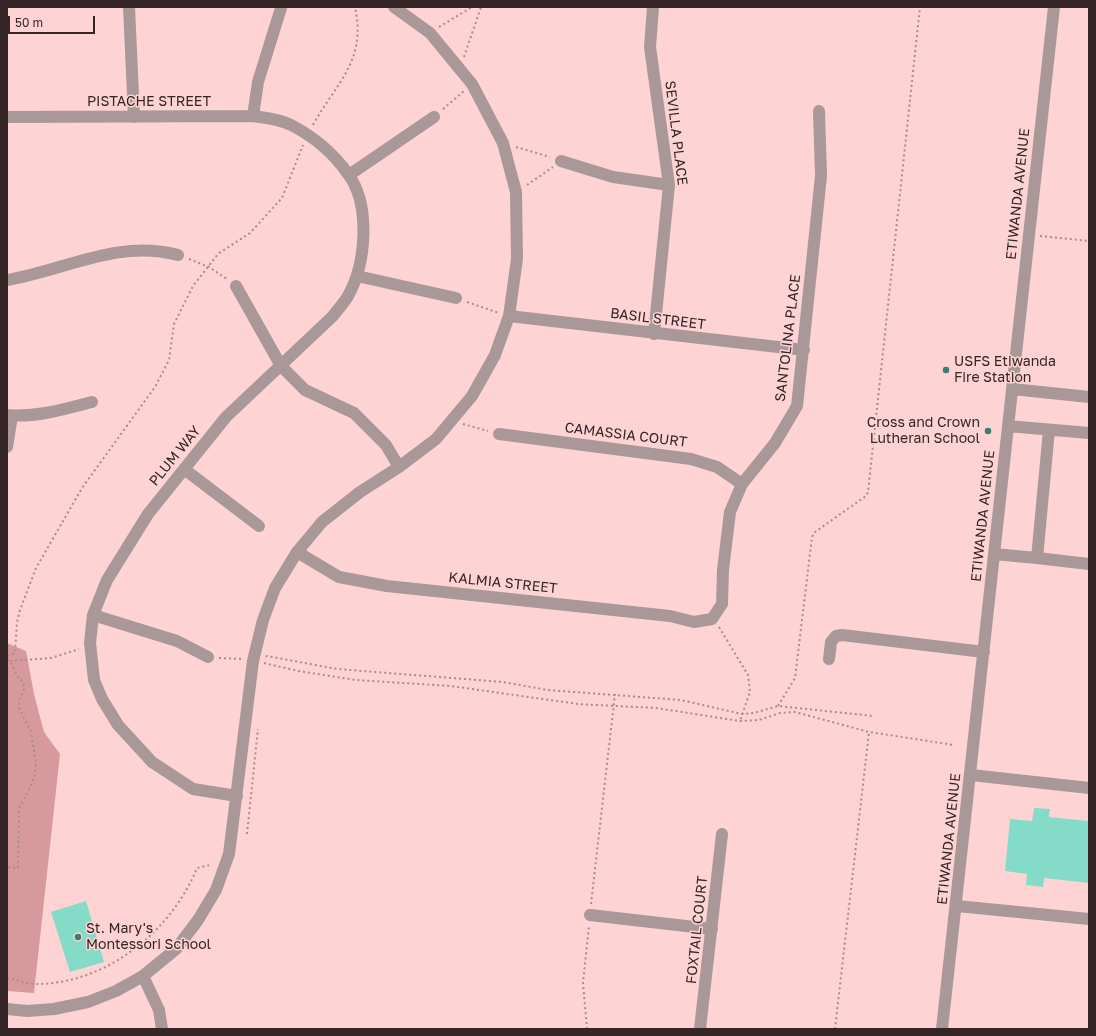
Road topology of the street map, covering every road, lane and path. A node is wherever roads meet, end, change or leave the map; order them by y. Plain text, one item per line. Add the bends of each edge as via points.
1 (129, 7) edge
2 (356, 7) edge
3 (394, 7) edge
4 (472, 7) edge
5 (481, 7) edge
6 (653, 7) edge
7 (920, 7) edge
8 (1054, 7) edge
9 (281, 8) dead end
10 (430, 33) junction
11 (460, 70) junction
12 (472, 84) junction
13 (819, 111) dead end
14 (253, 116) junction
15 (434, 116) joint
16 (7, 117) edge
17 (134, 117) junction
18 (291, 124) joint
19 (308, 135) junction
20 (503, 143) junction
21 (561, 160) junction
22 (349, 175) junction
23 (670, 185) junction
24 (516, 192) junction
25 (1029, 235) junction
26 (1089, 241) edge
27 (178, 255) joint
28 (209, 267) junction
29 (357, 276) junction
30 (7, 280) edge
31 (236, 286) joint
32 (456, 298) joint
33 (509, 316) junction
34 (654, 334) junction
35 (804, 350) junction
36 (281, 366) junction
37 (1012, 389) junction
38 (1089, 397) edge
39 (92, 402) dead end
40 (10, 416) edge
41 (452, 420) junction
42 (1008, 426) junction
43 (1049, 430) junction
44 (1089, 433) edge
45 (499, 434) joint
46 (7, 447) edge
47 (399, 467) junction
48 (184, 469) junction
49 (742, 484) junction
50 (259, 526) dead end
51 (297, 552) junction
52 (994, 554) junction
53 (1037, 558) junction
54 (1089, 564) edge
55 (93, 615) junction
56 (712, 619) junction
57 (80, 644) dead end
58 (984, 652) junction
59 (7, 656) edge
60 (208, 657) joint
61 (237, 658) dead end
62 (829, 659) dead end
63 (7, 660) edge
64 (10, 661) junction
65 (264, 663) junction
66 (264, 671) dead end
67 (615, 694) junction
68 (614, 705) junction
69 (778, 706) junction
70 (742, 714) junction
71 (873, 716) dead end
72 (740, 722) junction
73 (258, 725) dead end
74 (869, 732) junction
75 (954, 745) dead end
76 (971, 775) junction
77 (1089, 788) edge
78 (237, 796) junction
79 (247, 834) dead end
80 (722, 834) dead end
81 (210, 865) dead end
82 (7, 867) edge
83 (957, 906) junction
84 (590, 915) junction
85 (1089, 919) edge
86 (712, 929) junction
87 (143, 976) junction
88 (7, 978) edge
89 (7, 1009) edge
90 (162, 1029) edge
91 (587, 1029) edge
92 (700, 1029) edge
93 (835, 1029) edge
94 (942, 1029) edge

1 - 17 street
2 - 19 path via 359,35 355,53
3 - 10 street
4 - 10 path
5 - 11 path
6 - 23 street, SEVILLA PLACE via 650,47
7 - 69 path via 868,492 815,532 812,537 795,678
8 - 25 street, ETIWANDA AVENUE
9 - 14 street via 258,82
10 - 11 street
11 - 12 street
12 - 15 path
12 - 20 street
13 - 35 street, SANTOLINA PLACE via 821,176
14 - 17 street, PISTACHE STREET
14 - 18 street, PISTACHE STREET
15 - 22 street
16 - 17 street, PISTACHE STREET
18 - 19 street, PLUM WAY
19 - 22 street, PLUM WAY via 320,142
19 - 28 path via 282,198 250,233 218,254
20 - 21 path
20 - 24 street
21 - 23 street via 613,177
21 - 24 path
22 - 29 street, PLUM WAY via 359,198 363,223 363,249
23 - 34 street, SEVILLA PLACE
24 - 33 street via 517,259
25 - 26 path
25 - 37 street, ETIWANDA AVENUE
27 - 28 path
27 - 30 street via 162,251 133,250 90,258 34,276
28 - 31 path
28 - 59 path via 193,286 174,324 168,360 155,387 82,488 39,562 23,596 16,622 15,653
29 - 32 street
29 - 36 street, PLUM WAY via 347,297 333,316
31 - 36 street
32 - 33 path
33 - 34 street, BASIL STREET
33 - 41 street via 495,355 472,396
34 - 35 street, BASIL STREET
35 - 49 street, SANTOLINA PLACE via 797,406 775,443
36 - 47 street via 305,390 354,413 386,445
36 - 48 street, PLUM WAY via 226,417
37 - 38 street
37 - 42 street, ETIWANDA AVENUE
39 - 40 street via 65,409
40 - 46 street
41 - 45 path
41 - 47 street via 436,439
42 - 43 street
42 - 52 street, ETIWANDA AVENUE
43 - 44 street
43 - 53 street
45 - 49 street, CAMASSIA COURT via 691,459 717,467
47 - 51 street via 360,492 322,522
48 - 50 street
48 - 55 street, PLUM WAY via 148,514 116,564
49 - 56 street, SANTOLINA PLACE via 730,512 722,604
51 - 56 street, KALMIA STREET via 339,577 387,586 670,616 694,622
51 - 78 street via 275,588 263,620 253,661
52 - 53 street
52 - 58 street, ETIWANDA AVENUE
53 - 54 street
55 - 60 street via 177,641
55 - 78 street, PLUM WAY via 90,643 94,680 118,725 152,762 193,788
56 - 70 path via 748,675 750,692
57 - 64 path via 79,649 51,658
58 - 62 street via 842,635 836,636 831,642
58 - 76 street, ETIWANDA AVENUE
60 - 61 path
63 - 64 path
64 - 82 path via 23,682 24,689 19,708 31,732 36,763 30,788 19,808 18,868
65 - 66 path
65 - 67 path via 266,656 337,669 503,682 548,690
65 - 68 path via 356,680 451,686 539,700
67 - 68 path
67 - 70 path via 681,700
68 - 72 path via 680,711
68 - 84 path
69 - 70 path
69 - 71 path
70 - 72 path
72 - 74 path via 795,712
73 - 79 path
74 - 75 path
74 - 93 path
76 - 77 street
76 - 83 street, ETIWANDA AVENUE
78 - 87 street via 229,854 216,890 198,920 176,948
80 - 86 street, FOXTAIL COURT
81 - 88 path via 197,868 184,896 160,927 135,949 114,962 83,975 44,984
83 - 85 street
83 - 94 street, ETIWANDA AVENUE
84 - 86 street
84 - 91 path via 583,983
86 - 92 street, FOXTAIL COURT
87 - 89 street via 116,991 88,1002 54,1009
87 - 90 street via 159,1010

